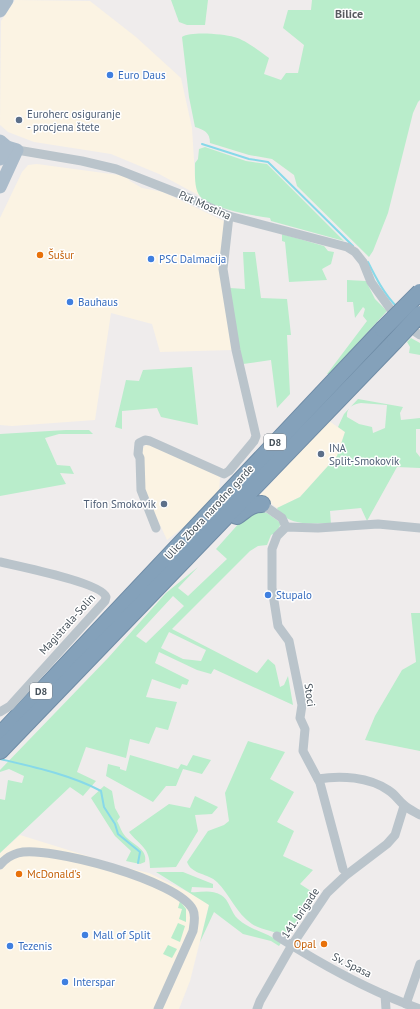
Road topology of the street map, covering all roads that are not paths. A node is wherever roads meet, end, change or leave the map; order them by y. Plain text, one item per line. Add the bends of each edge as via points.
1 (7, 0) edge
2 (0, 11) edge
3 (8, 146) edge
4 (0, 159) edge
5 (0, 187) edge
6 (229, 216) junction
7 (420, 292) edge
8 (420, 314) edge
9 (420, 335) edge
10 (262, 504) joint
11 (219, 524) junction
12 (286, 527) junction
13 (156, 528) dead end
14 (420, 528) edge
15 (0, 562) edge
16 (0, 712) edge
17 (5, 735) edge
18 (0, 751) edge
19 (318, 779) junction
20 (404, 806) junction
21 (420, 815) edge
22 (0, 865) edge
23 (343, 869) dead end
24 (278, 936) dead end
25 (292, 945) junction
26 (420, 964) edge
27 (385, 995) junction
28 (406, 1004) junction
29 (158, 1009) edge
30 (257, 1009) edge
31 (386, 1009) edge
32 (420, 1009) edge

1 - 2 main road
3 - 4 main road
3 - 5 main road
3 - 6 street, Put Mostina via 116,169
6 - 9 street, Put Mostina via 347,247 363,262 371,282 399,321
6 - 13 street via 223,269 236,350 256,436 232,467 222,474 150,441 139,443 141,490
7 - 17 highway, Ulica Zbora narodne garde / D8, bridge
8 - 11 highway, Ulica Zbora narodne garde / D8, bridge
10 - 11 highway via 248,507 238,516
10 - 12 street via 282,518
11 - 17 highway, Ulica Zbora narodne garde / D8
12 - 14 street via 324,528 378,524
12 - 19 street, Stoci via 277,536 272,549 272,588 278,626 289,641 302,705 300,718 306,730 303,751
15 - 16 street, Magistrala-Solin via 85,583 102,591 106,597 10,706
17 - 18 highway, Ulica Zbora narodne garde / D8
19 - 20 street via 358,778 388,789
19 - 23 street
20 - 21 street
20 - 25 street, 141. brigade via 395,835 327,893
22 - 29 street via 18,853 54,853 111,867 170,890 189,904 195,919 193,931
24 - 25 street, Sv. Spasa
25 - 27 street, Sv. Spasa via 326,966
25 - 30 street, 141. brigade
26 - 28 street
27 - 28 street, Sv. Spasa
27 - 31 street
28 - 32 street, Sv. Spasa

